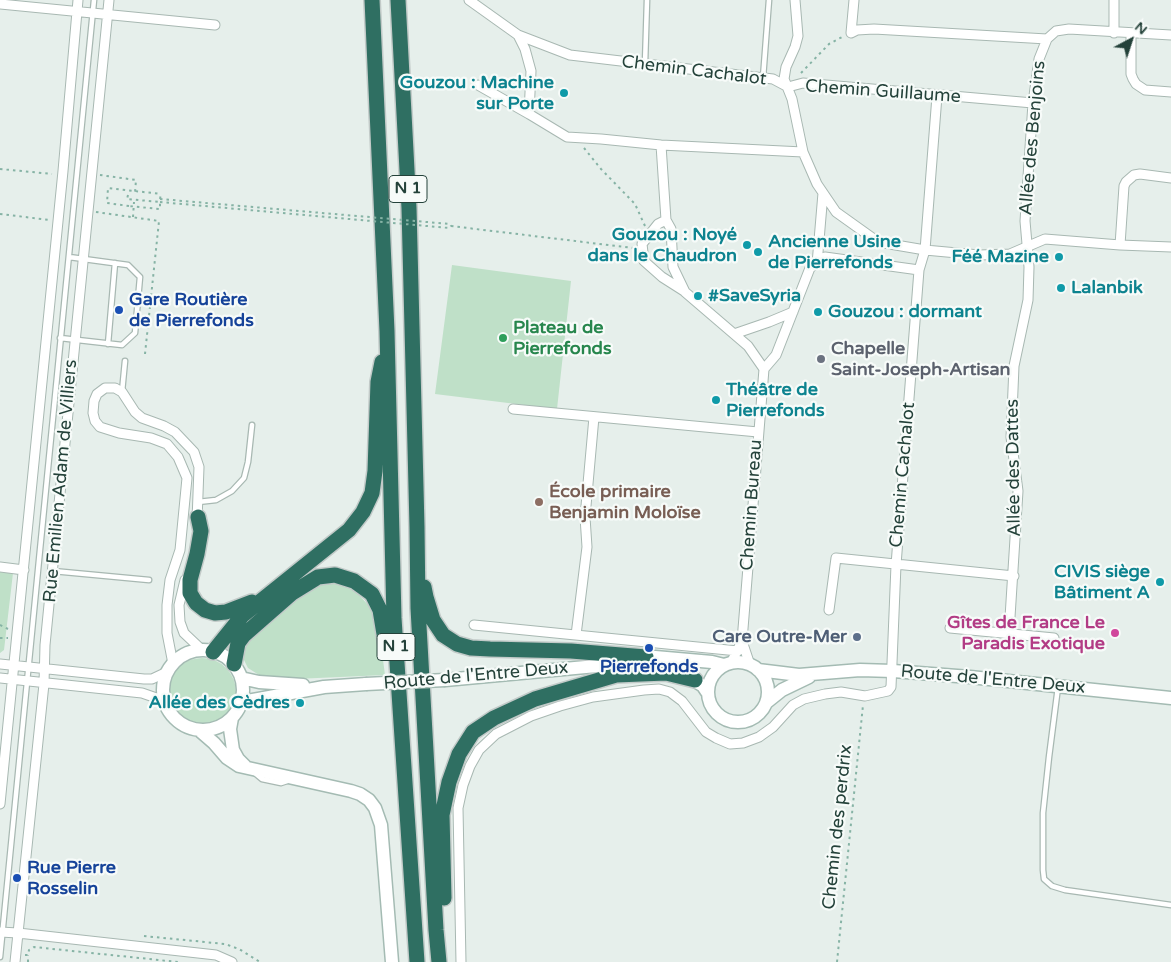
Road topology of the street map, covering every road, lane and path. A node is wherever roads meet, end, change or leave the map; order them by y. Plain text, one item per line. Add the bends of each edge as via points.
1 (78, 0) edge
2 (94, 0) edge
3 (109, 0) edge
4 (372, 0) edge
5 (398, 0) edge
6 (469, 0) edge
7 (647, 0) edge
8 (769, 0) edge
9 (796, 0) edge
10 (854, 0) edge
11 (1114, 0) edge
12 (0, 4) edge
13 (77, 12) junction
14 (92, 13) junction
15 (108, 15) junction
16 (215, 25) dead end
17 (851, 33) junction
18 (1114, 33) junction
19 (1131, 34) junction
20 (518, 35) junction
21 (1171, 35) edge
22 (1047, 39) junction
23 (645, 64) junction
24 (763, 78) junction
25 (478, 85) dead end
26 (788, 87) junction
27 (1171, 92) edge
28 (937, 96) junction
29 (1033, 103) junction
30 (529, 114) junction
31 (567, 137) junction
32 (661, 145) junction
33 (803, 152) junction
34 (0, 169) edge
35 (54, 174) dead end
36 (98, 175) dead end
37 (1171, 178) edge
38 (135, 193) dead end
39 (823, 193) junction
40 (128, 195) dead end
41 (134, 202) dead end
42 (160, 202) junction
43 (134, 207) junction
44 (94, 212) dead end
45 (0, 214) edge
46 (133, 217) junction
47 (50, 220) dead end
48 (666, 220) junction
49 (451, 226) junction
50 (647, 237) junction
51 (1120, 245) junction
52 (1027, 246) junction
53 (1171, 247) edge
54 (642, 249) junction
55 (925, 250) junction
56 (69, 257) junction
57 (83, 259) junction
58 (115, 263) junction
59 (817, 264) junction
60 (919, 270) junction
61 (685, 292) junction
62 (793, 312) junction
63 (387, 331) junction
64 (734, 334) junction
65 (60, 338) junction
66 (75, 340) junction
67 (108, 344) junction
68 (145, 354) dead end
69 (125, 361) dead end
70 (764, 369) junction
71 (122, 392) junction
72 (513, 409) dead end
73 (594, 417) junction
74 (252, 425) dead end
75 (758, 432) junction
76 (198, 502) junction
77 (198, 517) junction
78 (418, 527) junction
79 (896, 564) junction
80 (0, 567) edge
81 (24, 570) junction
82 (53, 571) junction
83 (1014, 576) junction
84 (149, 580) dead end
85 (265, 598) junction
86 (829, 610) dead end
87 (474, 624) dead end
88 (0, 625) edge
89 (950, 628) dead end
90 (8, 629) dead end
91 (1009, 633) junction
92 (576, 635) junction
93 (0, 638) edge
94 (8, 638) dead end
95 (1054, 638) dead end
96 (742, 641) junction
97 (208, 651) junction
98 (738, 651) junction
99 (646, 657) junction
100 (629, 663) junction
101 (0, 664) edge
102 (234, 664) junction
103 (728, 664) junction
104 (13, 665) junction
105 (28, 666) junction
106 (754, 667) junction
107 (44, 668) junction
108 (171, 668) junction
109 (892, 671) junction
110 (816, 674) junction
111 (0, 678) edge
112 (241, 678) junction
113 (12, 680) junction
114 (695, 680) junction
115 (27, 682) junction
116 (44, 684) junction
117 (1058, 686) junction
118 (324, 687) junction
119 (708, 692) junction
120 (865, 696) junction
121 (1171, 698) edge
122 (165, 701) junction
123 (242, 702) junction
124 (767, 702) junction
125 (232, 718) junction
126 (199, 730) junction
127 (250, 769) junction
128 (0, 804) edge
129 (1171, 904) edge
130 (1, 932) edge
131 (18, 933) junction
132 (28, 955) junction
133 (0, 957) edge
134 (16, 958) edge
135 (28, 962) edge
136 (183, 962) edge
137 (232, 962) edge
138 (392, 962) edge
139 (411, 962) edge
140 (417, 962) edge
141 (439, 962) edge
142 (445, 962) edge
143 (461, 962) edge
144 (837, 962) edge

1 - 13 street, Rue Emilien Adam de Villiers
2 - 14 lane
3 - 15 street, Rue Emilien Adam de Villiers
4 - 63 highway, N 1
5 - 78 highway, N 1 via 409,208
6 - 20 street, Chemin Cachalot
7 - 23 lane
8 - 24 lane
9 - 26 street via 798,36 786,67 784,79
10 - 17 street
11 - 18 street
12 - 13 street
13 - 14 street
13 - 81 street, Rue Emilien Adam de Villiers
14 - 15 street
14 - 56 lane
15 - 16 street
15 - 57 street, Rue Emilien Adam de Villiers
17 - 22 street via 874,29
17 - 26 path, Chemin Guillaume via 829,44
18 - 19 street, Allée des Benjoins
18 - 22 street, Allée des Benjoins via 1069,29 1056,31
19 - 21 street, Allée des Benjoins
19 - 27 street via 1133,80 1145,90
20 - 23 street, Chemin Cachalot via 570,55
20 - 30 street via 531,72
22 - 29 street, Allée des Benjoins via 1039,60
23 - 24 street, Chemin Cachalot
24 - 26 street, Chemin Cachalot
25 - 30 street
26 - 28 street, Chemin Guillaume via 802,83
26 - 33 street, Chemin Cachalot
28 - 29 street, Chemin Guillaume
28 - 55 street
29 - 52 street, Allée des Benjoins via 1025,221
30 - 31 street
31 - 32 street
31 - 50 path via 585,148 600,169 635,204
32 - 33 street
32 - 48 street
33 - 39 street, Chemin Cachalot
34 - 35 path
36 - 38 path via 136,180
37 - 51 street via 1140,174 1126,182
39 - 55 street, Chemin Cachalot via 836,212 878,242
39 - 59 street
40 - 42 path via 127,199
41 - 43 path
42 - 43 path, bridge via 160,209
42 - 49 path, bridge
43 - 46 path
43 - 49 path, bridge via 107,203 108,188 161,194 160,199
44 - 46 path
45 - 47 path
46 - 68 path via 159,221
48 - 50 street
48 - 61 street via 671,229 674,267
49 - 54 path
50 - 54 street
51 - 52 street, Chemin Cachalot via 1045,239
51 - 53 street, Chemin Cachalot
52 - 55 street, Chemin Cachalot via 1010,254
52 - 83 street, Allée des Dattes via 1028,300 1014,366 1011,437 1018,491
54 - 61 street via 644,260
55 - 60 street, Chemin Cachalot
56 - 57 lane
56 - 65 lane
57 - 58 lane
57 - 66 street, Rue Emilien Adam de Villiers
58 - 67 lane
58 - 67 lane via 128,265 140,277 135,333 122,345
59 - 60 street via 825,257
59 - 62 street via 810,268
60 - 79 street, Chemin Cachalot
61 - 64 street
62 - 64 street
62 - 70 street via 776,355
63 - 85 highway via 378,382 372,493 349,530
63 - 140 highway, N 1 via 394,618
64 - 70 street via 748,346
65 - 66 lane
65 - 105 lane
66 - 67 lane
66 - 82 street, Rue Emilien Adam de Villiers
69 - 71 lane
70 - 75 street, Chemin Bureau
71 - 76 street via 142,418 175,432 194,452 199,467
71 - 108 street via 106,388 97,394 93,413 100,428 167,444 178,457 187,478 180,550 166,606
72 - 73 street
73 - 75 street
73 - 92 street via 585,517 587,547
74 - 76 lane via 244,478 232,491 216,500
75 - 96 street, Chemin Bureau
76 - 77 street
77 - 85 highway via 201,531 190,580 190,593 196,604 205,610 226,612
77 - 97 street via 180,606 180,622 184,633
78 - 99 highway via 426,597 433,620 443,635 457,644 472,648
78 - 141 highway, N 1 via 418,608
79 - 83 street
79 - 86 street via 836,558
79 - 109 street, Chemin Cachalot
80 - 81 street
81 - 104 street, Rue Emilien Adam de Villiers
82 - 84 lane
82 - 107 street, Rue Emilien Adam de Villiers
83 - 91 street, Allée des Dattes
85 - 97 highway
87 - 92 street
88 - 90 path
89 - 91 street
91 - 95 street
92 - 98 street
93 - 94 path
96 - 98 street, Chemin Bureau
96 - 106 street, Chemin Bureau
97 - 102 main road
97 - 108 main road via 185,655
98 - 103 street, Chemin Bureau
99 - 100 main road, Route de l'Entre Deux
99 - 103 main road, Route de l'Entre Deux
100 - 114 main road, Route de l'Entre Deux via 674,668
100 - 118 main road, Route de l'Entre Deux, bridge via 445,680
101 - 104 street
102 - 112 main road
102 - 139 highway via 238,643 244,634 292,593 318,577 335,575 354,581 372,594 380,610 386,641
103 - 106 main road via 741,662
103 - 119 main road via 715,672
104 - 105 street
104 - 113 street, Rue Emilien Adam de Villiers
105 - 107 street
105 - 115 lane
106 - 110 main road, Route de l'Entre Deux via 799,675
106 - 124 main road via 767,685
107 - 108 street via 144,680
107 - 116 street, Rue Emilien Adam de Villiers
108 - 122 main road via 164,682
109 - 110 main road, Route de l'Entre Deux
109 - 117 main road, Route de l'Entre Deux
109 - 120 street, Chemin Cachalot via 888,691
110 - 124 main road, Route de l'Entre Deux via 782,690
111 - 113 street
112 - 118 main road, Route de l'Entre Deux
112 - 123 main road
113 - 115 street
113 - 128 street, Rue Emilien Adam de Villiers
114 - 119 main road, Route de l'Entre Deux
114 - 142 highway via 666,673 616,675 535,699 473,732 458,754 442,815
115 - 116 street
115 - 130 lane
116 - 122 street via 142,693
116 - 131 street, Rue Emilien Adam de Villiers
117 - 121 main road, Route de l'Entre Deux
117 - 129 lane via 1043,813 1044,879 1065,890
118 - 123 main road, Route de l'Entre Deux
119 - 124 main road via 715,712 733,722 754,718
120 - 143 street via 841,692 804,699 793,705 759,738 743,743 730,744 706,732 682,701 659,689 593,697 560,706 496,734 479,750 470,766 458,808
120 - 144 path, Chemin des perdrix
122 - 126 main road via 181,724
123 - 125 main road
125 - 126 main road via 211,730
125 - 127 main road via 233,750
126 - 127 main road via 232,762
127 - 138 main road via 351,791 369,800 375,808 381,825
130 - 131 street
130 - 133 lane
131 - 134 street, Rue Emilien Adam de Villiers
131 - 137 street via 216,955
132 - 134 path
132 - 135 path
132 - 136 path via 34,947

